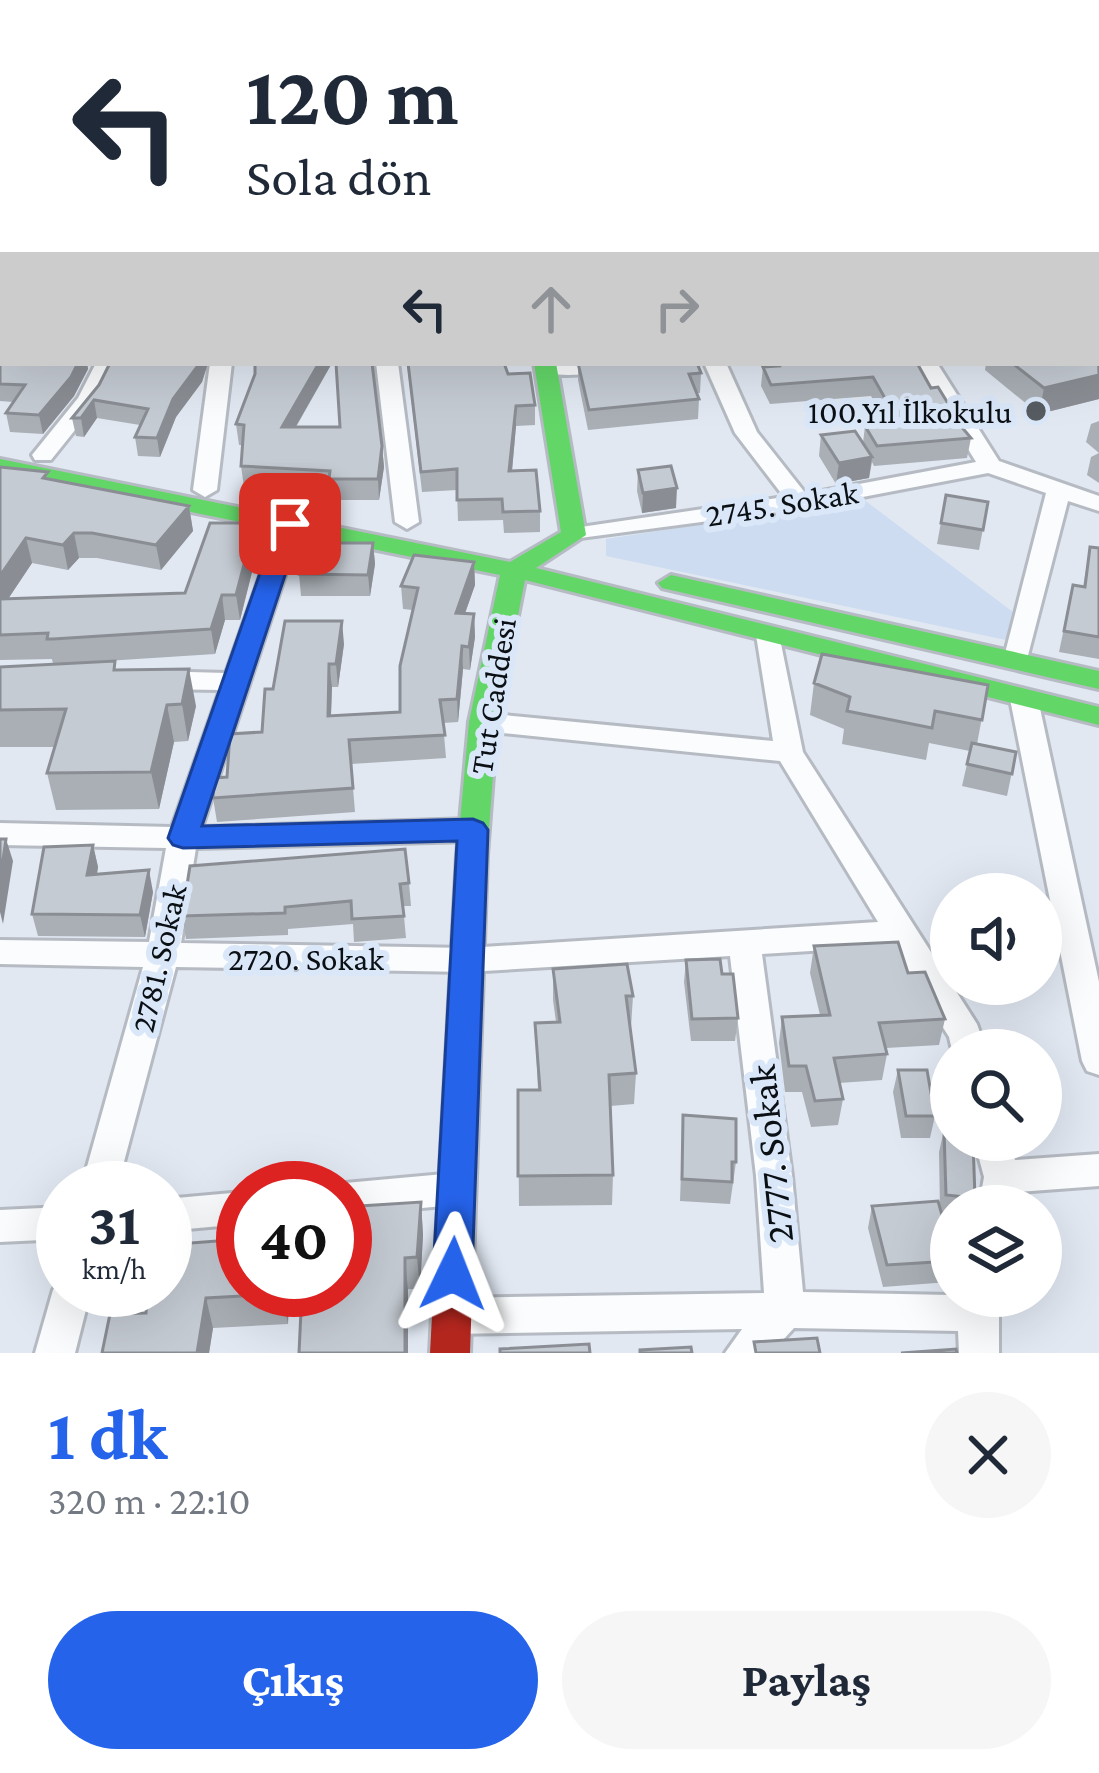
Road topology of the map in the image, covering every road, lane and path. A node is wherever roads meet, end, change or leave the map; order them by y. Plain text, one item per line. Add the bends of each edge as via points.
1 (105, 366) edge
2 (221, 366) edge
3 (387, 366) edge
4 (546, 366) edge
5 (717, 366) edge
6 (928, 366) edge
7 (0, 445) edge
8 (43, 454) junction
9 (0, 466) edge
10 (990, 466) junction
11 (205, 490) junction
12 (1058, 493) junction
13 (800, 502) junction
14 (1099, 504) edge
15 (406, 522) junction
16 (290, 524) junction
17 (574, 536) junction
18 (547, 555) junction
19 (514, 570) junction
20 (769, 635) junction
21 (1016, 661) junction
22 (117, 679) edge
23 (1099, 680) edge
24 (233, 682) junction
25 (1024, 699) junction
26 (1099, 716) edge
27 (483, 722) junction
28 (790, 752) junction
29 (473, 830) junction
30 (0, 834) edge
31 (183, 838) junction
32 (901, 933) junction
33 (745, 940) junction
34 (0, 952) edge
35 (162, 958) junction
36 (467, 960) junction
37 (962, 1029) edge
38 (1099, 1061) edge
39 (106, 1161) edge
40 (1099, 1170) edge
41 (1028, 1185) edge
42 (455, 1190) junction
43 (372, 1197) edge
44 (36, 1224) edge
45 (0, 1226) edge
46 (930, 1306) edge
47 (785, 1310) junction
48 (65, 1317) edge
49 (978, 1317) edge
50 (450, 1335) edge
51 (56, 1353) edge
52 (745, 1353) edge
53 (979, 1353) edge

1 - 8 street
2 - 11 street
3 - 15 street
4 - 17 main road
5 - 13 street via 746,433
6 - 10 street
7 - 8 main road
8 - 11 main road
9 - 16 main road
10 - 12 street
10 - 13 street, 2745. Sokak
11 - 15 main road
12 - 14 street
12 - 21 street
13 - 17 street, 2745. Sokak
15 - 18 main road
16 - 19 main road
16 - 24 street, 2781. Sokak
17 - 18 main road, Tut Caddesi
18 - 19 main road, Tut Caddesi
18 - 21 main road
19 - 20 main road
19 - 27 main road, Tut Caddesi
20 - 25 main road
20 - 28 street
21 - 23 main road
22 - 24 street
24 - 31 street, 2781. Sokak
25 - 26 main road
25 - 38 street
27 - 28 street
27 - 29 main road, Tut Caddesi
28 - 32 street
29 - 31 street
29 - 36 main road, Tut Caddesi
30 - 31 street
31 - 35 street, 2781. Sokak
32 - 33 street, 2720. Sokak
32 - 37 street
33 - 36 street, 2720. Sokak
33 - 47 street, 2777. Sokak
34 - 35 street, 2720. Sokak
35 - 36 street, 2720. Sokak
35 - 39 street, 2781. Sokak
36 - 42 main road, Tut Caddesi
40 - 41 street
42 - 43 street
42 - 50 main road, Tut Caddesi
44 - 45 street
46 - 47 street
47 - 50 street
47 - 52 street
48 - 51 street
49 - 53 street

